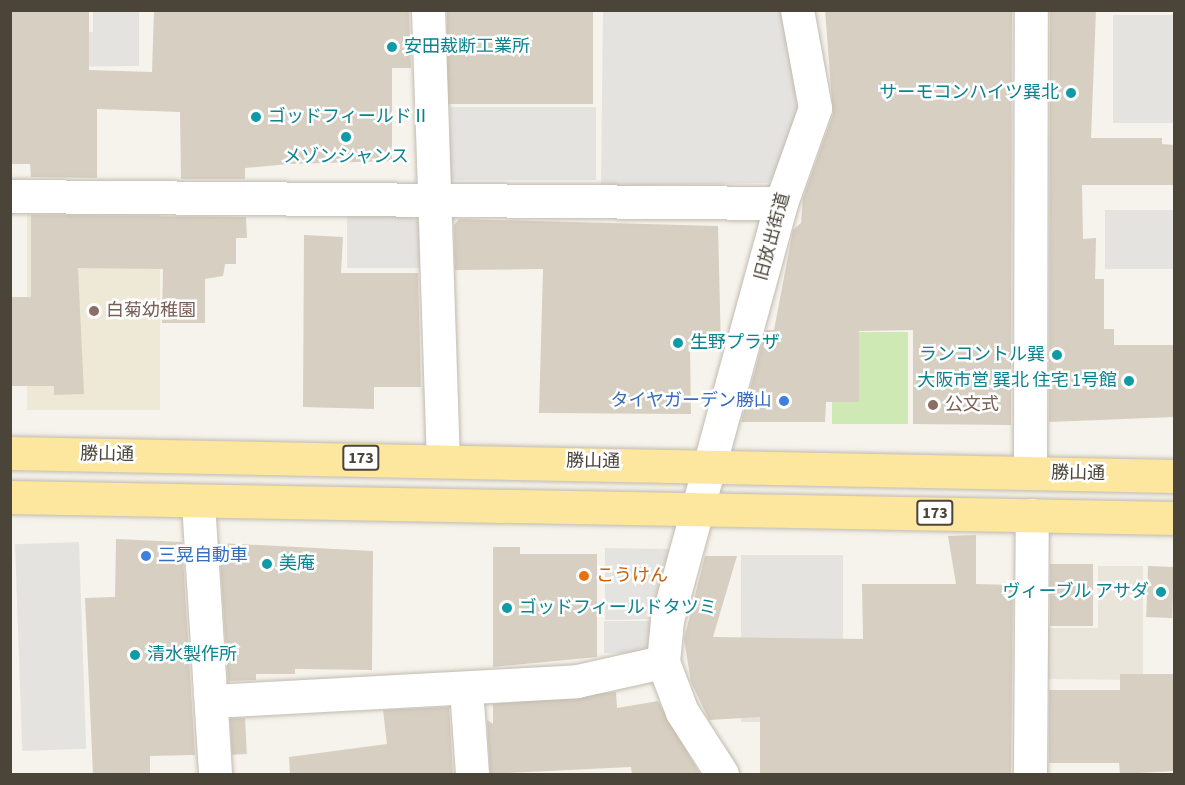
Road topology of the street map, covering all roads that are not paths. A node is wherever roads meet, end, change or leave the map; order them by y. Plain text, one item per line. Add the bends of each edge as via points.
1 (428, 10) edge
2 (797, 10) edge
3 (1031, 10) edge
4 (10, 196) edge
5 (433, 198) junction
6 (781, 203) junction
7 (10, 453) edge
8 (443, 459) junction
9 (711, 464) junction
10 (1030, 472) junction
11 (1174, 476) edge
12 (10, 497) edge
13 (198, 502) junction
14 (696, 508) junction
15 (1032, 515) junction
16 (1174, 518) edge
17 (663, 662) junction
18 (466, 688) junction
19 (212, 701) junction
20 (215, 774) edge
21 (472, 774) edge
22 (722, 774) edge
23 (1030, 774) edge

1 - 5 street
2 - 6 street, 旧放出街道 via 814,108
3 - 10 street
4 - 5 street
5 - 6 street
5 - 8 street
6 - 9 street, 旧放出街道
7 - 8 main road, 勝山通 / 173
8 - 9 main road, 勝山通 / 173
9 - 10 main road, 勝山通 / 173
9 - 14 street, 旧放出街道
10 - 11 main road, 勝山通 / 173
12 - 13 main road, 173
13 - 14 main road, 173
13 - 19 street
14 - 15 main road, 173
14 - 17 street via 667,620
15 - 16 main road, 173
15 - 23 street
17 - 18 street via 577,681
17 - 22 street via 682,712
18 - 19 street
18 - 21 street
19 - 20 street

